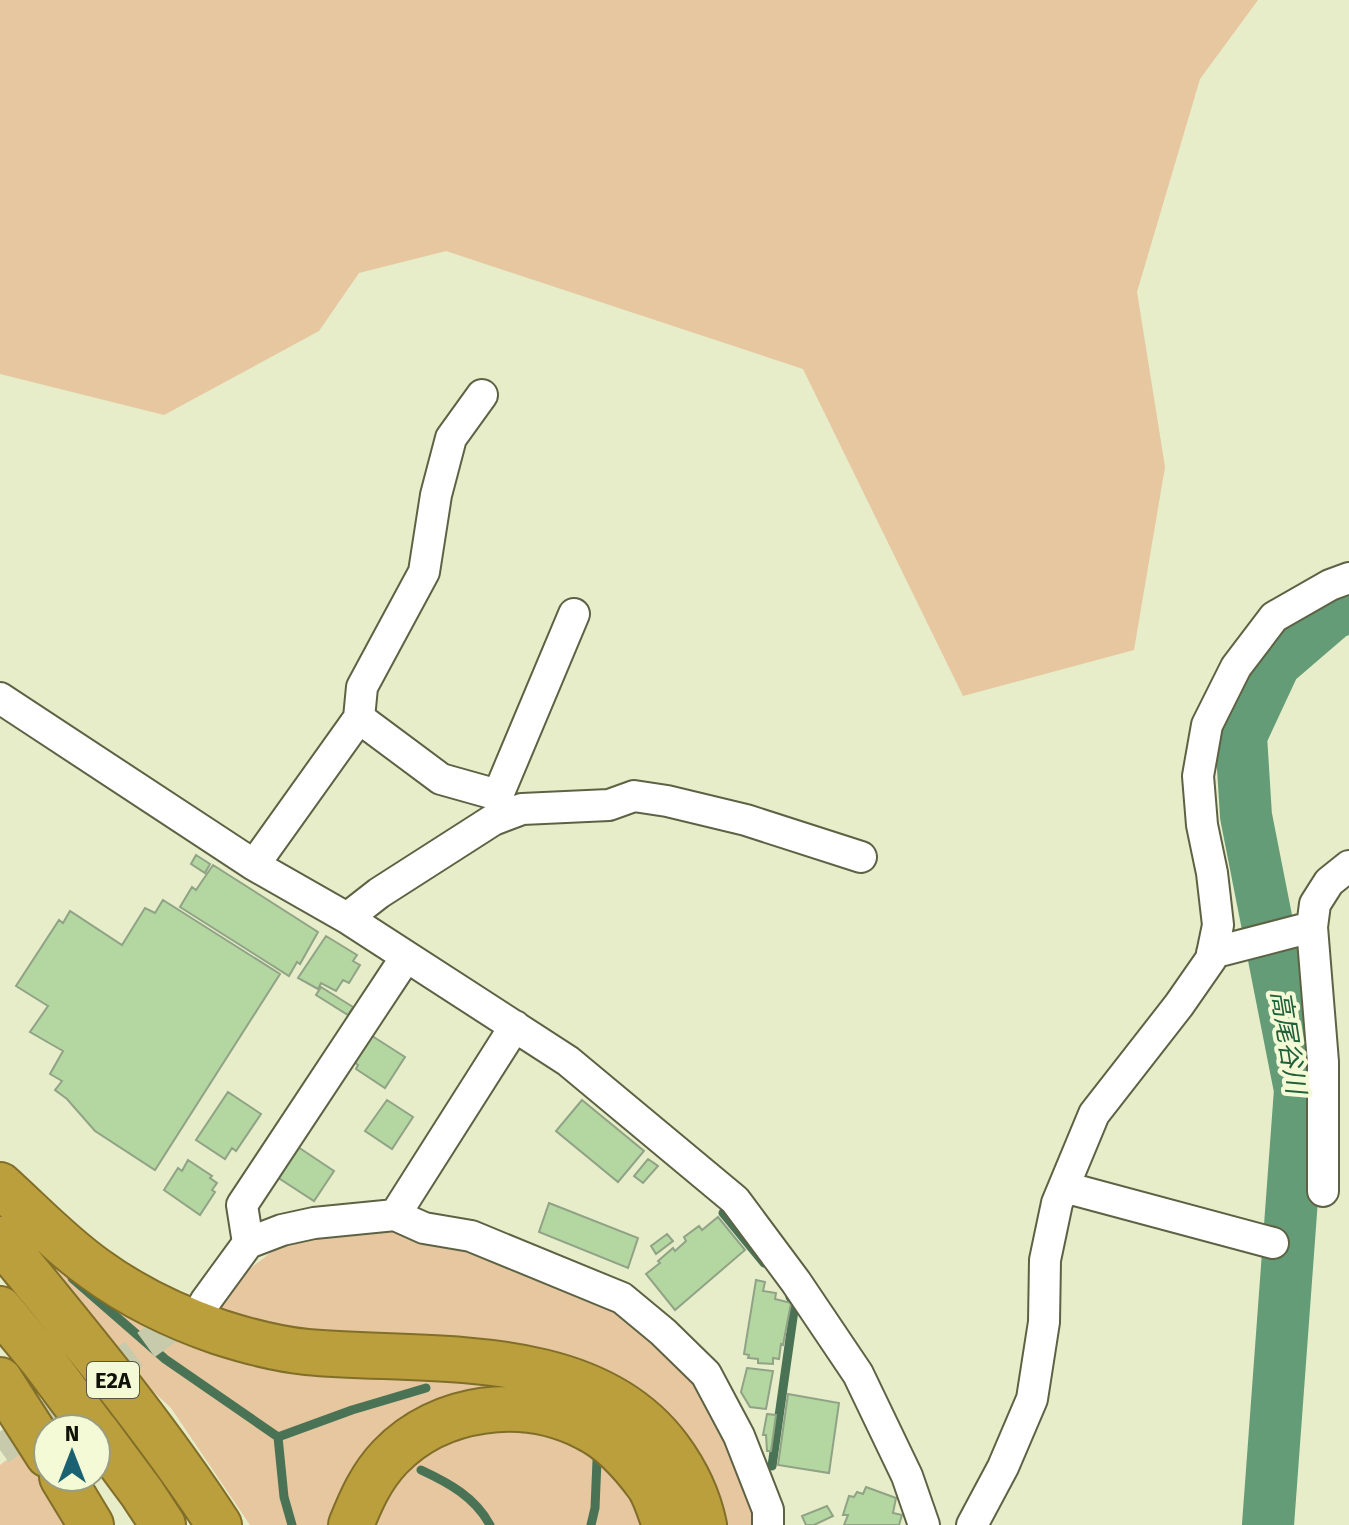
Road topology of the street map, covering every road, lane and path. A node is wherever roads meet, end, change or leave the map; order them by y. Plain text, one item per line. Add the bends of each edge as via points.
1 (482, 395) dead end
2 (1349, 578) edge
3 (574, 614) dead end
4 (0, 698) edge
5 (359, 718) junction
6 (502, 805) junction
7 (861, 857) dead end
8 (254, 865) junction
9 (1349, 866) edge
10 (347, 918) junction
11 (1312, 927) junction
12 (1212, 953) junction
13 (406, 957) junction
14 (515, 1026) junction
15 (1336, 1131) edge
16 (0, 1185) edge
17 (1064, 1187) junction
18 (1323, 1191) dead end
19 (395, 1215) junction
20 (0, 1239) edge
21 (248, 1243) junction
22 (1273, 1243) dead end
23 (205, 1302) tunnel mouth
24 (0, 1309) edge
25 (0, 1380) edge
26 (82, 1413) edge
27 (32, 1430) edge
28 (112, 1453) edge
29 (72, 1493) edge
30 (91, 1525) edge
31 (163, 1525) edge
32 (219, 1525) edge
33 (351, 1525) edge
34 (665, 1525) edge
35 (704, 1525) edge
36 (768, 1525) edge
37 (924, 1525) edge
38 (972, 1525) edge

1 - 5 street via 451,438 424,572 362,687
2 - 12 street via 1274,617 1236,667 1207,725 1198,776 1218,925
3 - 6 street
4 - 8 street
5 - 6 street via 441,779
5 - 8 street
6 - 7 street via 609,805 634,796 746,820
6 - 10 street via 493,820
8 - 10 street
9 - 11 street via 1329,882 1315,904
10 - 13 street
11 - 12 street
11 - 15 street via 1323,1062
12 - 17 street via 1179,1005 1094,1114
13 - 14 street
13 - 21 street via 242,1205
14 - 19 street
14 - 37 street via 568,1061 735,1200 858,1374 907,1476
15 - 18 street
16 - 35 highway via 93,1268 137,1297 218,1332 305,1352 507,1365 597,1390 630,1408 660,1436 685,1471
17 - 22 street
17 - 38 street via 1045,1260 1044,1322 1032,1399
19 - 21 street via 314,1223
19 - 36 street via 424,1228 471,1236 622,1298 663,1332 706,1374 739,1436 768,1510
20 - 32 highway, E2A via 185,1473
21 - 23 street
24 - 26 highway, E2A
25 - 27 highway
28 - 31 highway, E2A
29 - 30 highway
33 - 34 highway via 366,1488 391,1456 424,1430 464,1414 507,1408 549,1413 589,1428 622,1453 641,1476

